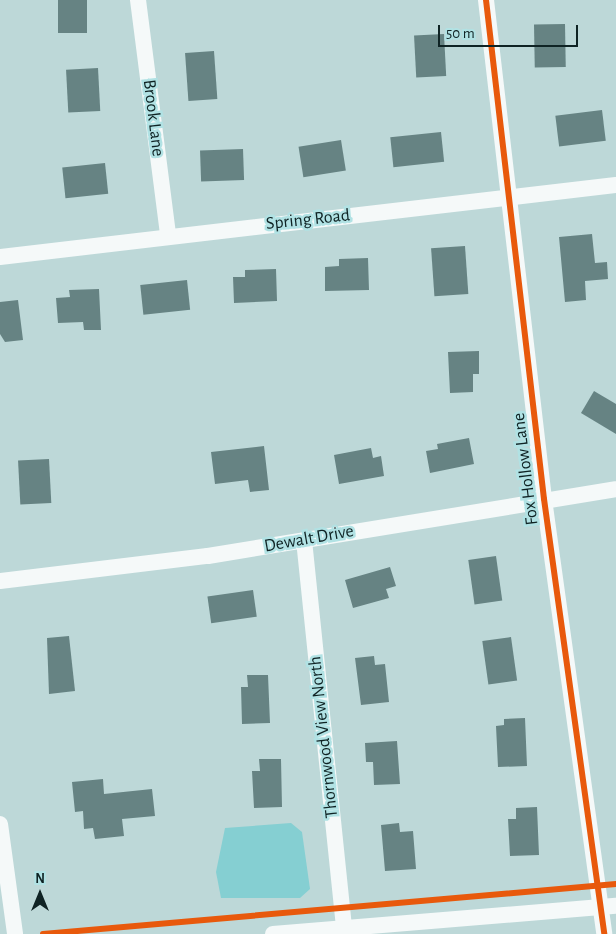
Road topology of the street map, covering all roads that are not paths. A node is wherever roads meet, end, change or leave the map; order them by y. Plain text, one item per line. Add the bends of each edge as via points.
1 (138, 0) edge
2 (486, 0) edge
3 (616, 185) edge
4 (509, 198) junction
5 (168, 236) junction
6 (0, 257) edge
7 (616, 489) edge
8 (544, 499) junction
9 (304, 540) junction
10 (0, 581) edge
11 (0, 824) edge
12 (608, 906) edge
13 (345, 931) edge
14 (15, 934) edge
15 (273, 934) edge
16 (604, 934) edge

1 - 5 street, Brook Lane
2 - 4 street, Fox Hollow Lane
3 - 4 street, Spring Road
4 - 5 street, Spring Road
4 - 8 street, Fox Hollow Lane
5 - 6 street, Spring Road
7 - 8 street, Dewalt Drive
8 - 9 street, Dewalt Drive
8 - 12 street, Fox Hollow Lane
9 - 10 street, Dewalt Drive
9 - 13 street, Thornwood View North
11 - 14 street
12 - 13 street
12 - 16 street, Fox Hollow Lane
13 - 15 street

